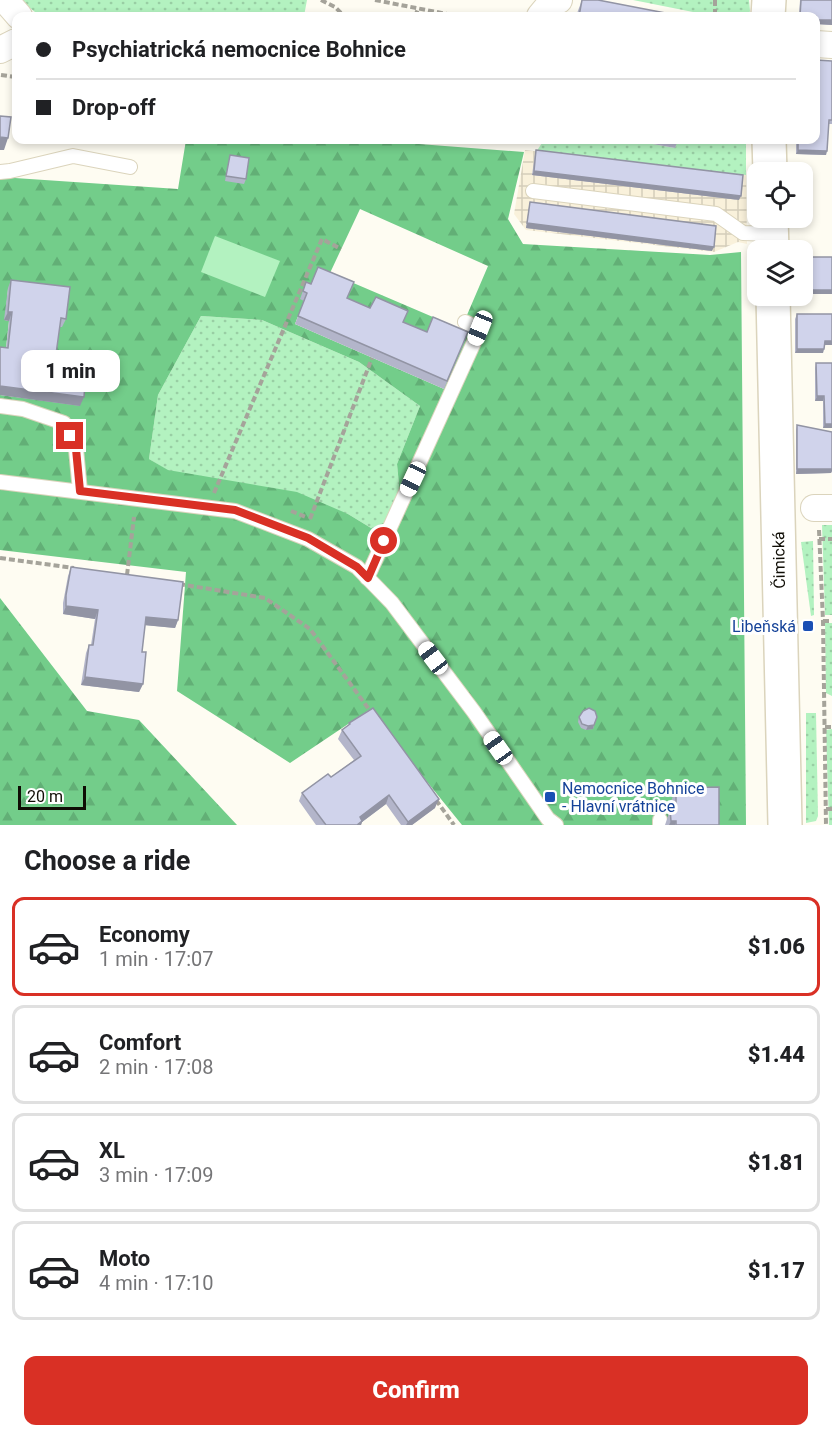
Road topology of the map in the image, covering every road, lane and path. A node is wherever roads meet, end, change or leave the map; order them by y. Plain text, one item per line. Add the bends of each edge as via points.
1 (5, 0) edge
2 (321, 0) edge
3 (375, 0) edge
4 (559, 0) edge
5 (418, 9) junction
6 (16, 12) edge
7 (340, 12) edge
8 (417, 12) edge
9 (435, 12) edge
10 (543, 12) edge
11 (769, 144) edge
12 (770, 162) edge
13 (130, 167) dead end
14 (0, 172) edge
15 (533, 191) dead end
16 (771, 234) edge
17 (341, 249) dead end
18 (773, 306) edge
19 (465, 322) dead end
20 (372, 358) edge
21 (0, 406) edge
22 (0, 482) edge
23 (80, 491) junction
24 (203, 492) dead end
25 (136, 498) junction
26 (822, 508) edge
27 (310, 519) dead end
28 (819, 538) junction
29 (832, 538) edge
30 (0, 558) edge
31 (81, 569) edge
32 (116, 574) edge
33 (127, 575) junction
34 (138, 577) edge
35 (368, 578) junction
36 (173, 583) edge
37 (823, 621) junction
38 (832, 621) edge
39 (832, 698) edge
40 (824, 699) junction
41 (376, 719) edge
42 (825, 727) junction
43 (832, 727) edge
44 (433, 796) edge
45 (826, 809) junction
46 (832, 809) edge
47 (549, 823) edge
48 (454, 825) edge
49 (785, 825) edge
50 (826, 825) edge

1 - 6 street
2 - 7 path
3 - 5 path
4 - 10 street
5 - 8 path
5 - 9 path
11 - 12 street
13 - 14 lane via 73,156
15 - 16 lane via 716,214 743,233
17 - 24 path via 322,239 214,494
18 - 49 street, Čimická
19 - 35 lane via 480,328
20 - 27 path
21 - 23 lane via 24,409 64,423 76,449
22 - 23 lane
23 - 25 lane
25 - 33 path
25 - 35 lane via 235,510 308,538 357,567
26 - 28 path
28 - 29 path
28 - 37 path
30 - 31 path
32 - 33 path
33 - 34 path
35 - 47 lane via 392,603 474,712
36 - 41 path via 265,598 283,610 310,629
37 - 38 path
37 - 40 path
39 - 40 path
40 - 42 path
42 - 43 path
42 - 45 path
44 - 48 path
45 - 46 path
45 - 50 path

